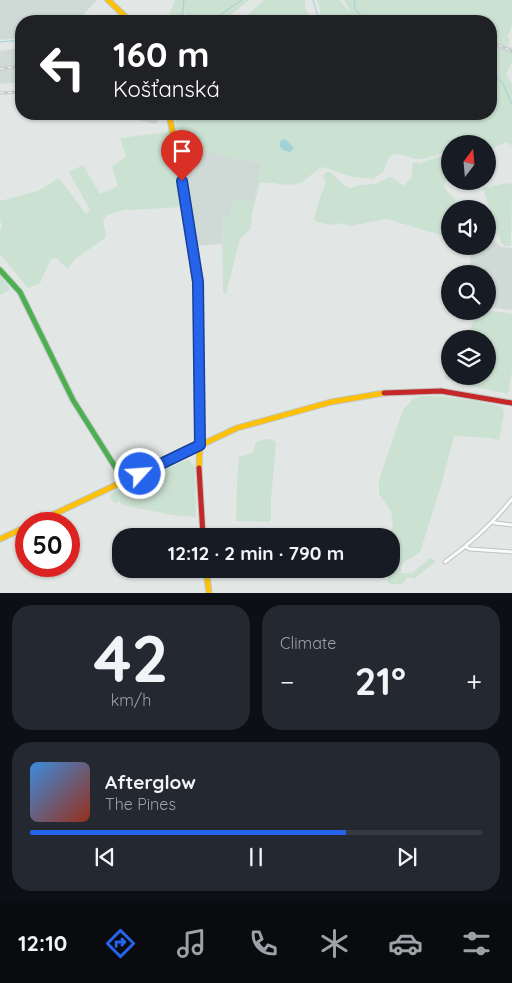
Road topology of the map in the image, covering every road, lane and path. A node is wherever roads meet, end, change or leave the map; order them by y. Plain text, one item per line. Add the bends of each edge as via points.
1 (108, 0) edge
2 (124, 15) edge
3 (170, 120) edge
4 (0, 270) edge
5 (512, 403) edge
6 (200, 445) junction
7 (124, 481) junction
8 (512, 499) edge
9 (58, 512) edge
10 (492, 522) junction
11 (512, 525) edge
12 (202, 528) edge
13 (15, 532) edge
14 (0, 539) edge
15 (466, 547) junction
16 (512, 552) edge
17 (445, 562) dead end
18 (207, 578) edge
19 (209, 593) edge

1 - 2 street
3 - 6 street via 198,282
4 - 7 street via 20,292 73,400
5 - 6 street via 444,392 385,392 254,422
6 - 7 street
6 - 12 street
7 - 9 street
8 - 10 street
10 - 11 street
10 - 15 street
13 - 14 street
15 - 16 street
15 - 17 street
18 - 19 street

